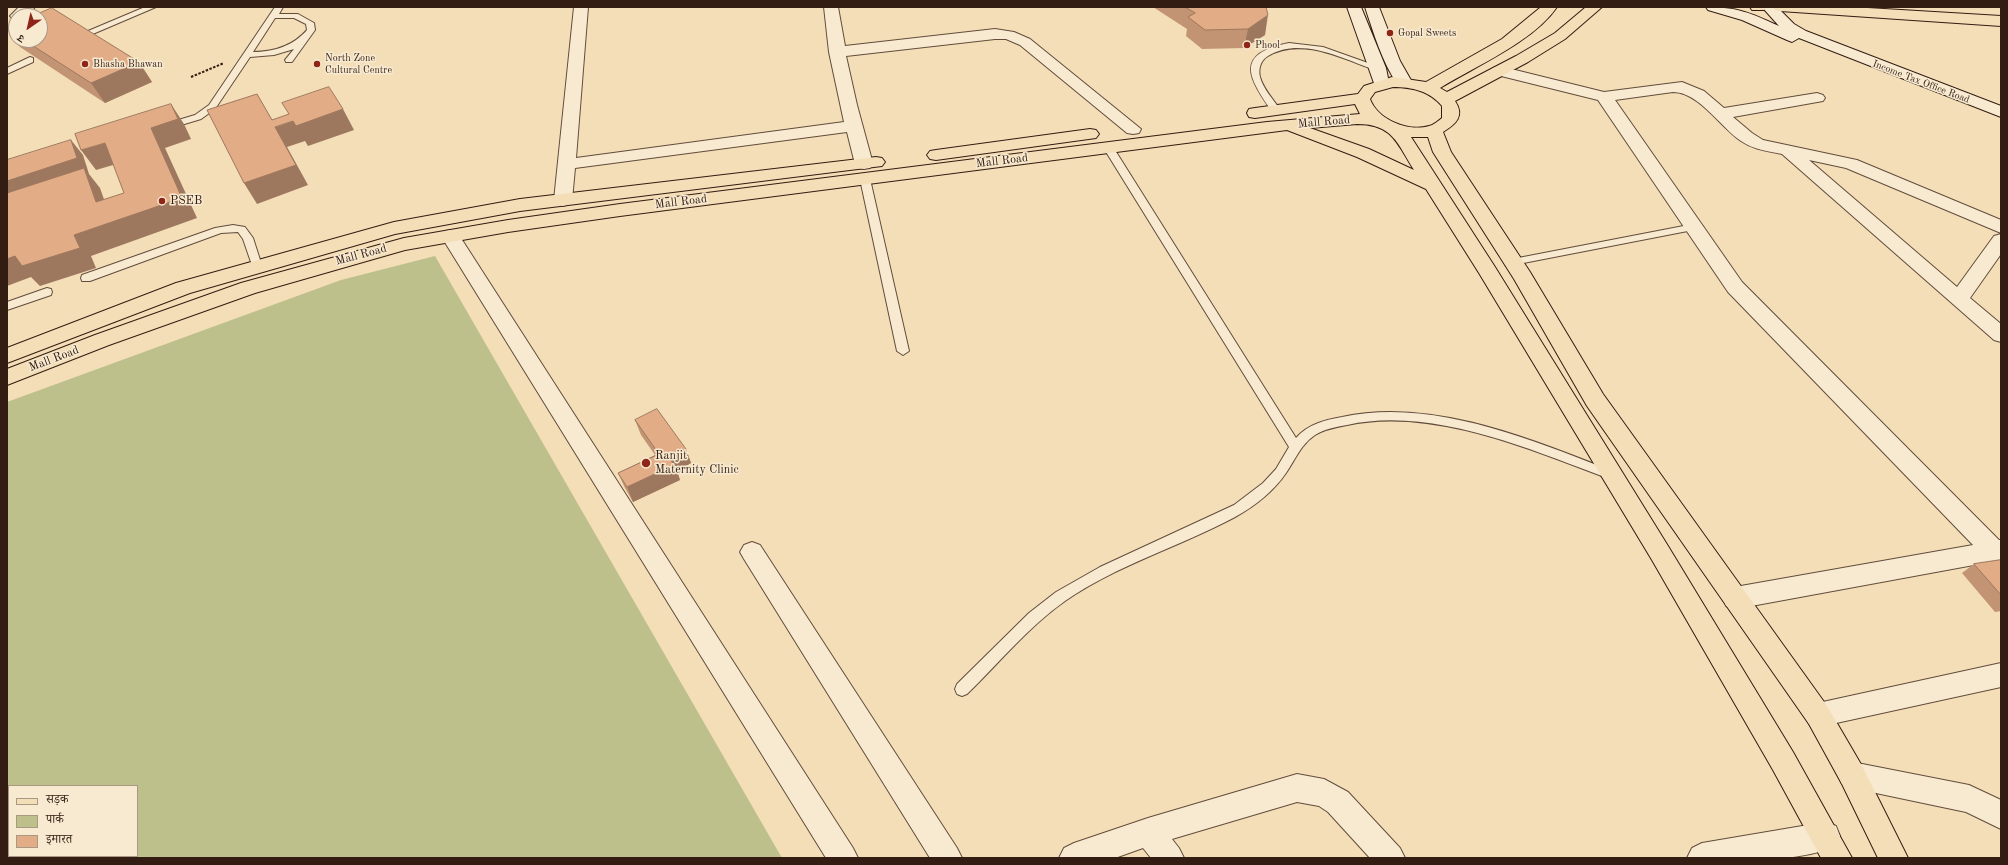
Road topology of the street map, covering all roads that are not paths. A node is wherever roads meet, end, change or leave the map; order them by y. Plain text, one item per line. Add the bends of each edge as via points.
1 (152, 7) edge
2 (279, 7) edge
3 (581, 7) edge
4 (831, 7) edge
5 (1354, 7) edge
6 (1372, 7) edge
7 (1550, 7) edge
8 (1595, 7) edge
9 (1713, 7) edge
10 (1769, 7) edge
11 (1780, 7) edge
12 (1991, 7) edge
13 (2001, 8) edge
14 (272, 16) junction
15 (2001, 21) edge
16 (85, 34) edge
17 (304, 40) junction
18 (1841, 51) junction
19 (837, 52) junction
20 (247, 54) junction
21 (30, 60) edge
22 (289, 60) dead end
23 (7, 71) edge
24 (1499, 71) junction
25 (1379, 76) junction
26 (1404, 82) junction
27 (1428, 88) junction
28 (1604, 97) junction
29 (1362, 98) junction
30 (1817, 98) dead end
31 (1446, 100) junction
32 (2001, 112) edge
33 (1720, 114) junction
34 (1280, 118) junction
35 (1374, 119) junction
36 (853, 126) junction
37 (1134, 129) junction
38 (1397, 129) junction
39 (158, 130) edge
40 (1434, 130) junction
41 (1108, 147) junction
42 (1789, 152) junction
43 (566, 164) junction
44 (865, 171) junction
45 (1433, 185) junction
46 (563, 200) junction
47 (1694, 227) junction
48 (2001, 227) edge
49 (450, 236) junction
50 (2001, 240) edge
51 (1513, 262) junction
52 (257, 266) junction
53 (86, 278) dead end
54 (47, 292) dead end
55 (1959, 299) junction
56 (7, 306) edge
57 (2001, 335) edge
58 (903, 351) dead end
59 (7, 356) edge
60 (7, 377) edge
61 (1295, 446) junction
62 (1612, 475) junction
63 (1998, 551) edge
64 (752, 552) dead end
65 (1734, 598) junction
66 (2001, 675) edge
67 (962, 689) dead end
68 (1818, 715) junction
69 (1852, 775) junction
70 (2001, 815) edge
71 (1148, 832) junction
72 (1831, 847) edge
73 (843, 858) edge
74 (947, 858) edge
75 (1074, 858) edge
76 (1169, 858) edge
77 (1390, 858) edge
78 (1702, 858) edge
79 (1893, 858) edge

1 - 16 lane
2 - 14 lane
3 - 43 street
4 - 19 street
5 - 25 street
6 - 26 street via 1392,61
7 - 27 main road via 1517,37
8 - 24 main road via 1560,36
9 - 18 street via 1747,17 1802,41
10 - 18 street via 1789,27
11 - 15 main road
12 - 13 main road
14 - 17 lane via 295,16 310,23 312,30
14 - 20 lane
17 - 20 lane via 283,51
17 - 22 lane
18 - 32 street, Income Tax Office Road
19 - 36 street
19 - 37 street via 995,34 1009,35 1025,42
20 - 39 lane via 212,107 193,119
21 - 23 lane
24 - 28 street
24 - 31 main road
25 - 26 main road
25 - 29 main road
25 - 34 lane via 1316,48 1289,45 1275,47 1254,66 1257,81
26 - 27 main road
27 - 31 main road
28 - 33 street via 1682,87 1698,94
28 - 47 street
29 - 34 main road, Mall Road
29 - 35 main road via 1367,113
30 - 33 street
31 - 40 main road via 1451,106 1450,120
33 - 42 street via 1751,142
34 - 35 main road, Mall Road
34 - 37 main road, Mall Road
34 - 41 main road, Mall Road
34 - 45 main road
35 - 38 main road
36 - 43 street
36 - 44 street
37 - 44 main road, Mall Road via 1016,143
38 - 40 main road via 1410,132
38 - 45 main road
40 - 51 main road via 1442,152
41 - 44 main road, Mall Road
41 - 61 lane
42 - 48 street via 1851,164
42 - 55 street
43 - 46 street
44 - 46 main road, Mall Road
44 - 49 main road, Mall Road
44 - 58 lane
45 - 62 main road
46 - 52 main road, Mall Road via 520,205 394,228
47 - 51 lane
47 - 63 street via 1735,287
49 - 60 main road, Mall Road via 404,244 248,288
49 - 73 street
50 - 55 street
51 - 65 main road via 1595,400
52 - 53 lane via 248,238 241,229 233,228 219,230
52 - 59 main road, Mall Road via 183,288
54 - 56 lane
55 - 57 street
61 - 62 lane via 1312,430 1341,420 1370,416 1400,416 1479,430 1513,439
61 - 67 lane via 1268,487 1251,502 1221,519 1104,570 1069,592 1040,612
62 - 72 main road
63 - 65 street
64 - 74 street
65 - 68 main road
66 - 68 street
68 - 69 main road
69 - 70 street via 1969,799
69 - 79 main road
71 - 75 street
71 - 76 street
71 - 77 street via 1297,788 1309,789 1324,793 1338,802
72 - 78 street

